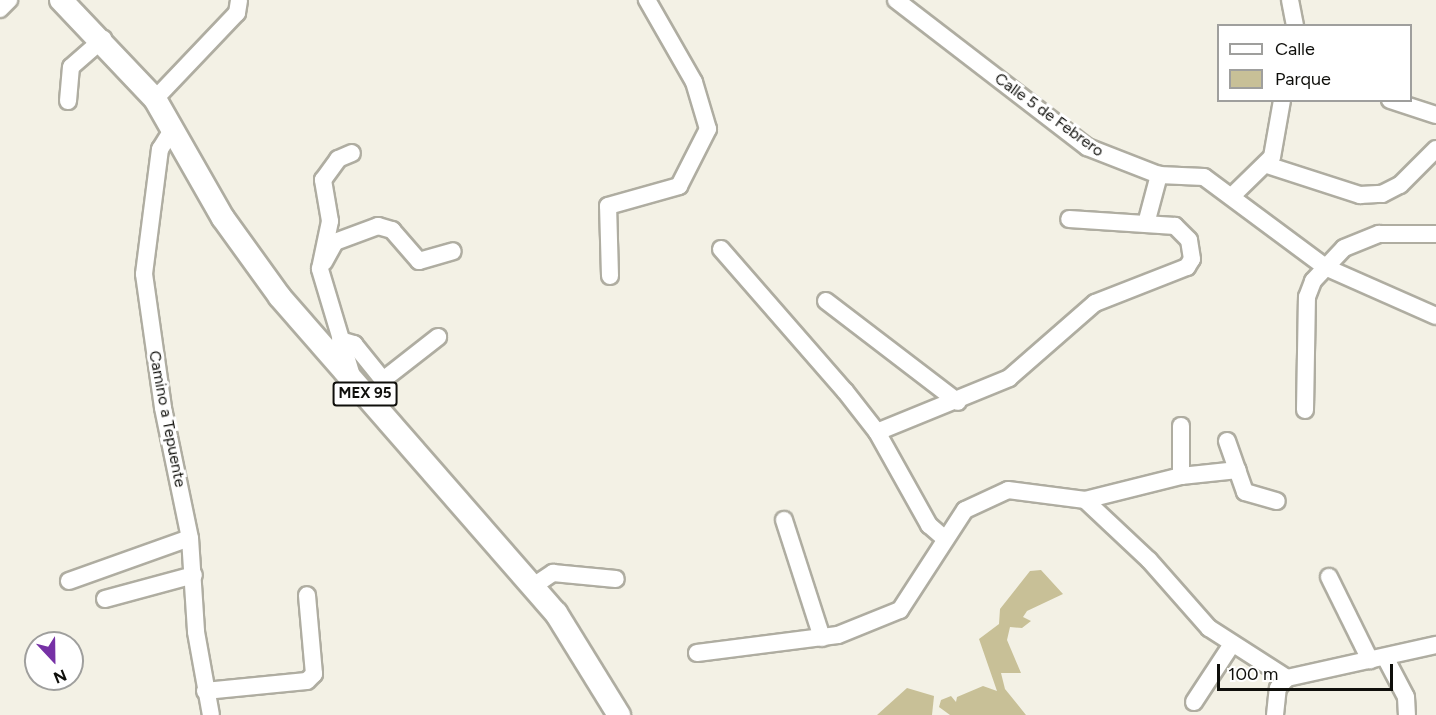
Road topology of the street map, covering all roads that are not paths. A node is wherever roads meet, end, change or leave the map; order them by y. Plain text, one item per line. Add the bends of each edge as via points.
1 (9, 0) edge
2 (61, 0) edge
3 (239, 0) edge
4 (647, 0) edge
5 (896, 0) edge
6 (1290, 0) edge
7 (0, 9) edge
8 (1300, 22) edge
9 (103, 39) junction
10 (155, 99) junction
11 (68, 101) dead end
12 (1282, 102) edge
13 (1396, 102) edge
14 (1436, 115) edge
15 (174, 126) junction
16 (1436, 149) edge
17 (352, 153) dead end
18 (1267, 165) junction
19 (1159, 176) junction
20 (1233, 195) junction
21 (1069, 219) dead end
22 (1147, 220) junction
23 (1436, 234) edge
24 (721, 249) dead end
25 (453, 251) dead end
26 (1325, 267) junction
27 (320, 268) junction
28 (610, 276) dead end
29 (826, 301) dead end
30 (1436, 315) edge
31 (438, 338) dead end
32 (340, 340) junction
33 (354, 382) junction
34 (958, 402) junction
35 (1305, 410) dead end
36 (1181, 426) dead end
37 (877, 432) junction
38 (1227, 441) dead end
39 (1238, 470) junction
40 (1181, 476) junction
41 (1085, 501) junction
42 (1277, 501) dead end
43 (784, 520) dead end
44 (190, 538) junction
45 (945, 539) junction
46 (194, 575) junction
47 (1329, 577) dead end
48 (616, 579) dead end
49 (69, 581) dead end
50 (535, 585) junction
51 (307, 595) dead end
52 (105, 599) dead end
53 (822, 638) junction
54 (1232, 644) junction
55 (1436, 645) edge
56 (697, 652) dead end
57 (1378, 659) junction
58 (1287, 678) junction
59 (205, 691) junction
60 (1194, 702) dead end
61 (210, 715) edge
62 (619, 715) edge
63 (1275, 715) edge
64 (1407, 715) edge

1 - 7 street
2 - 9 main road, MEX 95
3 - 10 street via 237,13
4 - 28 street via 694,82 708,129 679,186 608,206
5 - 19 street, Calle 5 de Febrero via 1087,147
6 - 8 street
9 - 10 main road, MEX 95
9 - 11 street via 71,67
10 - 15 main road, MEX 95
12 - 18 street
13 - 14 street
15 - 33 main road, MEX 95 via 247,254
15 - 44 street, Camino a Tepuente via 160,149 144,274 163,408
16 - 18 street via 1400,185 1382,194 1360,195
17 - 27 street via 338,159 323,180 330,221
18 - 20 street
19 - 20 street, Calle 5 de Febrero via 1204,177
19 - 22 street
20 - 26 street, Calle 5 de Febrero
21 - 22 street
22 - 34 street via 1175,226 1189,240 1192,259 1187,267 1095,303 1009,378
23 - 26 street via 1379,234 1344,248
24 - 37 street
25 - 27 street via 420,261 392,230 378,226 335,242
26 - 30 street, Calle 5 de Febrero
26 - 35 street via 1307,297
27 - 32 street
29 - 34 street
31 - 32 street via 383,380 354,344
32 - 33 street
33 - 50 main road, MEX 95
34 - 37 street
36 - 40 street
37 - 45 street via 929,525
38 - 39 street
39 - 40 street
39 - 42 street via 1248,495
40 - 41 street
41 - 45 street via 1046,491 997,493 965,510
41 - 54 street via 1149,560 1185,606
43 - 53 street
44 - 46 street, Camino a Tepuente
44 - 49 street
45 - 53 street via 900,610
46 - 52 street
46 - 59 street, Camino a Tepuente
47 - 57 street
48 - 50 street via 553,573
50 - 62 main road, MEX 95 via 585,653
51 - 59 street via 314,674 307,681
53 - 56 street
54 - 58 street
54 - 60 street
55 - 57 street
57 - 58 street
57 - 64 street via 1406,697
58 - 63 street via 1278,688
59 - 61 street, Camino a Tepuente

